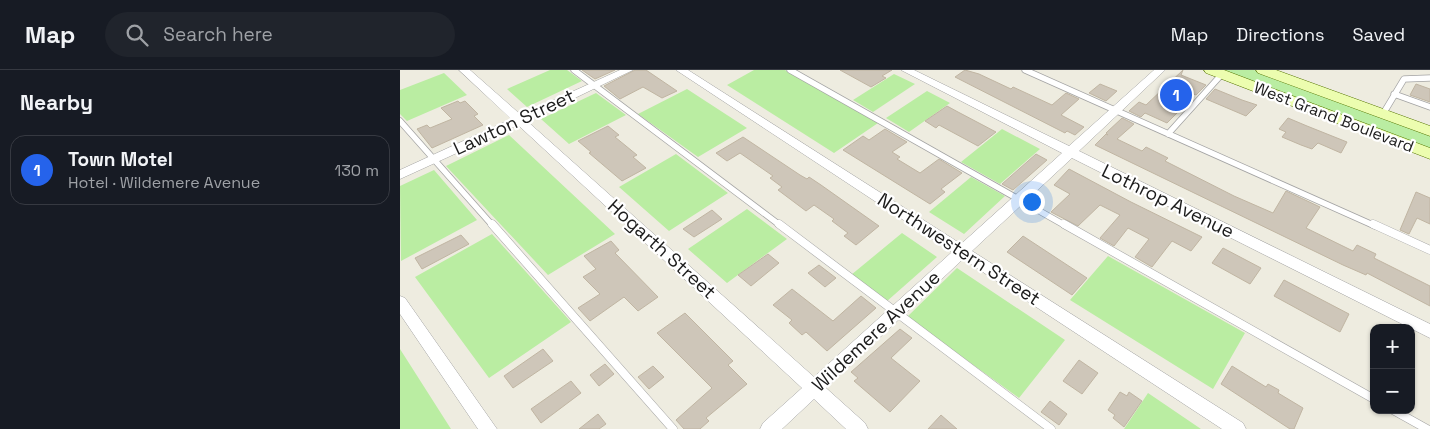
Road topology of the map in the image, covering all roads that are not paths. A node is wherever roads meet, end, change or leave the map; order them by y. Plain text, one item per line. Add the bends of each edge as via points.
1 (464, 70) edge
2 (574, 70) edge
3 (628, 70) edge
4 (681, 70) edge
5 (790, 70) edge
6 (906, 70) edge
7 (1025, 70) edge
8 (1160, 70) edge
9 (1263, 70) edge
10 (1216, 72) edge
11 (1430, 78) edge
12 (594, 85) junction
13 (1394, 94) junction
14 (1430, 107) edge
15 (1115, 110) junction
16 (1383, 114) junction
17 (519, 120) junction
18 (400, 121) edge
19 (1430, 131) edge
20 (1168, 134) junction
21 (1070, 152) junction
22 (1430, 154) edge
23 (434, 159) junction
24 (400, 175) edge
25 (1019, 198) junction
26 (1430, 250) edge
27 (962, 251) junction
28 (400, 302) edge
29 (896, 313) junction
30 (1430, 331) edge
31 (814, 388) junction
32 (1370, 397) edge
33 (1400, 414) edge
34 (488, 429) edge
35 (672, 429) edge
36 (769, 429) edge
37 (859, 429) edge
38 (1051, 429) edge
39 (1237, 429) edge
40 (1427, 429) edge

1 - 17 street, Hogarth Street
2 - 12 lane
3 - 12 street, Lawton Street
4 - 27 street, Northwestern Street
5 - 25 lane
6 - 21 street, Lothrop Avenue
7 - 15 lane
8 - 15 street, Wildemere Avenue
9 - 16 main road, West Grand Boulevard
10 - 20 lane
10 - 22 main road, West Grand Boulevard
11 - 13 lane via 1404,79
12 - 17 street, Lawton Street
12 - 29 lane
13 - 14 lane
13 - 16 lane
15 - 20 lane
15 - 21 street, Wildemere Avenue
16 - 19 main road, West Grand Boulevard
17 - 23 street, Lawton Street
17 - 31 street, Hogarth Street
18 - 23 lane
20 - 26 lane
21 - 25 street, Wildemere Avenue
21 - 30 street, Lothrop Avenue
23 - 24 street, Lawton Street
23 - 35 lane
25 - 27 street, Wildemere Avenue
25 - 32 lane
27 - 29 street, Wildemere Avenue
27 - 39 street, Northwestern Street
28 - 34 street
29 - 31 street, Wildemere Avenue
29 - 38 lane
31 - 36 street, Wildemere Avenue
31 - 37 street, Hogarth Street
33 - 40 lane

